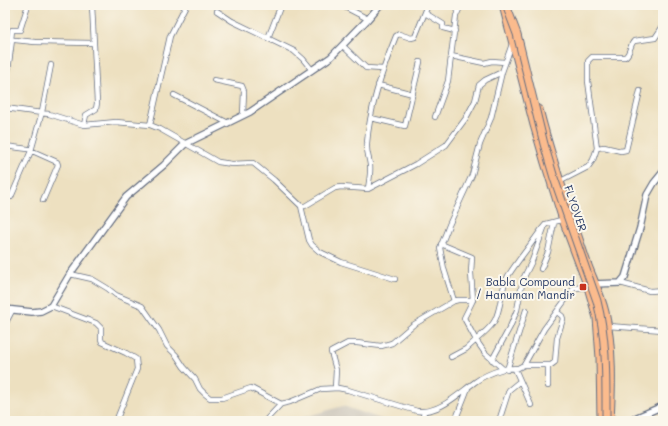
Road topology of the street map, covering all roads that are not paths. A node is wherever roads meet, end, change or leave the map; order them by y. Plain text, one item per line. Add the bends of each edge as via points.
1 (28, 5) edge
2 (92, 5) edge
3 (186, 5) edge
4 (281, 5) edge
5 (341, 5) edge
6 (380, 5) edge
7 (428, 5) edge
8 (461, 5) edge
9 (503, 5) edge
10 (506, 5) edge
11 (510, 5) edge
12 (218, 11) dead end
13 (425, 13) junction
14 (368, 19) junction
15 (663, 26) edge
16 (455, 31) junction
17 (268, 38) junction
18 (521, 38) junction
19 (5, 39) edge
20 (12, 40) junction
21 (513, 41) junction
22 (94, 42) junction
23 (343, 46) junction
24 (451, 56) junction
25 (420, 62) dead end
26 (505, 62) junction
27 (51, 65) dead end
28 (383, 69) junction
29 (312, 70) junction
30 (502, 72) junction
31 (214, 80) dead end
32 (378, 85) junction
33 (640, 91) dead end
34 (5, 94) edge
35 (413, 94) junction
36 (174, 95) dead end
37 (5, 108) edge
38 (42, 112) junction
39 (243, 115) junction
40 (371, 118) junction
41 (435, 118) dead end
42 (228, 123) junction
43 (84, 124) junction
44 (150, 125) junction
45 (185, 144) junction
46 (5, 146) edge
47 (597, 148) junction
48 (31, 151) junction
49 (663, 172) edge
50 (560, 181) junction
51 (552, 185) junction
52 (368, 189) junction
53 (11, 197) dead end
54 (43, 200) dead end
55 (301, 206) junction
56 (572, 217) junction
57 (563, 220) junction
58 (554, 223) junction
59 (546, 224) junction
60 (442, 244) junction
61 (542, 269) dead end
62 (70, 274) junction
63 (395, 279) dead end
64 (620, 283) junction
65 (591, 285) junction
66 (663, 290) edge
67 (472, 300) junction
68 (454, 301) junction
69 (51, 306) junction
70 (5, 309) edge
71 (526, 310) dead end
72 (12, 311) junction
73 (557, 312) junction
74 (5, 324) edge
75 (608, 326) junction
76 (663, 330) edge
77 (476, 340) junction
78 (451, 357) dead end
79 (492, 360) junction
80 (524, 365) junction
81 (548, 365) junction
82 (515, 369) junction
83 (505, 370) junction
84 (520, 381) junction
85 (548, 386) dead end
86 (469, 387) junction
87 (335, 388) junction
88 (281, 404) junction
89 (531, 405) dead end
90 (663, 406) edge
91 (424, 412) junction
92 (663, 419) edge
93 (116, 421) edge
94 (265, 421) edge
95 (422, 421) edge
96 (455, 421) edge
97 (499, 421) edge
98 (601, 421) edge
99 (606, 421) edge
100 (610, 421) edge
101 (628, 421) edge
102 (658, 421) edge

1 - 20 street via 20,30 12,30
2 - 22 street
3 - 44 street via 170,36
4 - 17 street
5 - 14 street
6 - 14 street
7 - 13 street
8 - 16 street via 456,16
9 - 21 main road
10 - 99 main road, FLYOVER, bridge via 517,34 554,178 602,320 606,364
11 - 18 main road
12 - 17 street via 232,21
13 - 16 street via 443,24 443,28
13 - 28 street via 415,37 399,34 396,36
14 - 23 street
15 - 47 street via 655,38 634,41 625,57 592,58 588,61 588,81
16 - 24 street
17 - 29 street via 294,51
18 - 21 street
18 - 50 main road via 546,138
19 - 20 street
20 - 22 street
20 - 34 street
21 - 26 street
21 - 51 main road
22 - 43 street via 98,103 96,109 86,115
23 - 28 street via 366,68
23 - 29 street
24 - 26 street via 484,63
24 - 41 street via 448,81
25 - 35 street
26 - 30 street
27 - 38 street
28 - 32 street
29 - 39 street
30 - 52 street via 480,85 466,118 446,145
30 - 60 street via 491,118 480,144 472,175
31 - 39 street via 242,86
32 - 35 street
32 - 40 street
33 - 47 street via 626,150
35 - 40 street via 404,126
36 - 42 street
37 - 38 street
38 - 43 street
38 - 48 street
39 - 42 street
40 - 52 street via 367,144 370,165
42 - 45 street
43 - 44 street via 116,122
44 - 45 street
45 - 55 street via 218,162 256,164
45 - 62 street via 126,197
46 - 48 street
47 - 50 street via 588,167
48 - 53 street
48 - 54 street via 55,161 58,165
49 - 64 street via 647,196 627,272
50 - 51 street
50 - 56 main road
51 - 57 main road
52 - 55 street via 335,188
55 - 63 street via 309,240 320,252 341,262
56 - 57 street
56 - 65 main road
57 - 58 street
57 - 65 main road
58 - 59 street
58 - 61 street
59 - 77 street via 508,276 492,325
59 - 79 street via 523,279 517,310
60 - 67 street via 472,257
60 - 68 street via 440,248
62 - 69 street
62 - 88 street via 92,279 116,295 142,306 167,346 210,398 222,398 251,388
64 - 65 street
64 - 66 street via 650,291
65 - 73 street via 574,288
65 - 75 main road via 605,310
65 - 98 main road via 600,358
67 - 68 street
67 - 77 street via 464,318
68 - 87 street via 413,325 388,344 381,346 348,343 331,352 336,370
69 - 72 street via 41,311
69 - 93 street via 96,323 101,328 102,342 136,359 137,369
70 - 72 street
71 - 83 street
72 - 74 street
73 - 80 street via 544,329
73 - 81 street via 563,319 557,338 555,362
75 - 76 street
75 - 100 main road via 611,368
77 - 78 street
77 - 79 street
79 - 83 street
80 - 81 street
80 - 82 street
81 - 85 street
82 - 83 street
82 - 84 street
83 - 86 street via 486,375
84 - 89 street
84 - 97 street via 509,390
86 - 91 street via 448,402
86 - 96 street
87 - 88 street via 321,389
87 - 91 street
88 - 94 street
90 - 101 street
91 - 95 street
92 - 102 street

